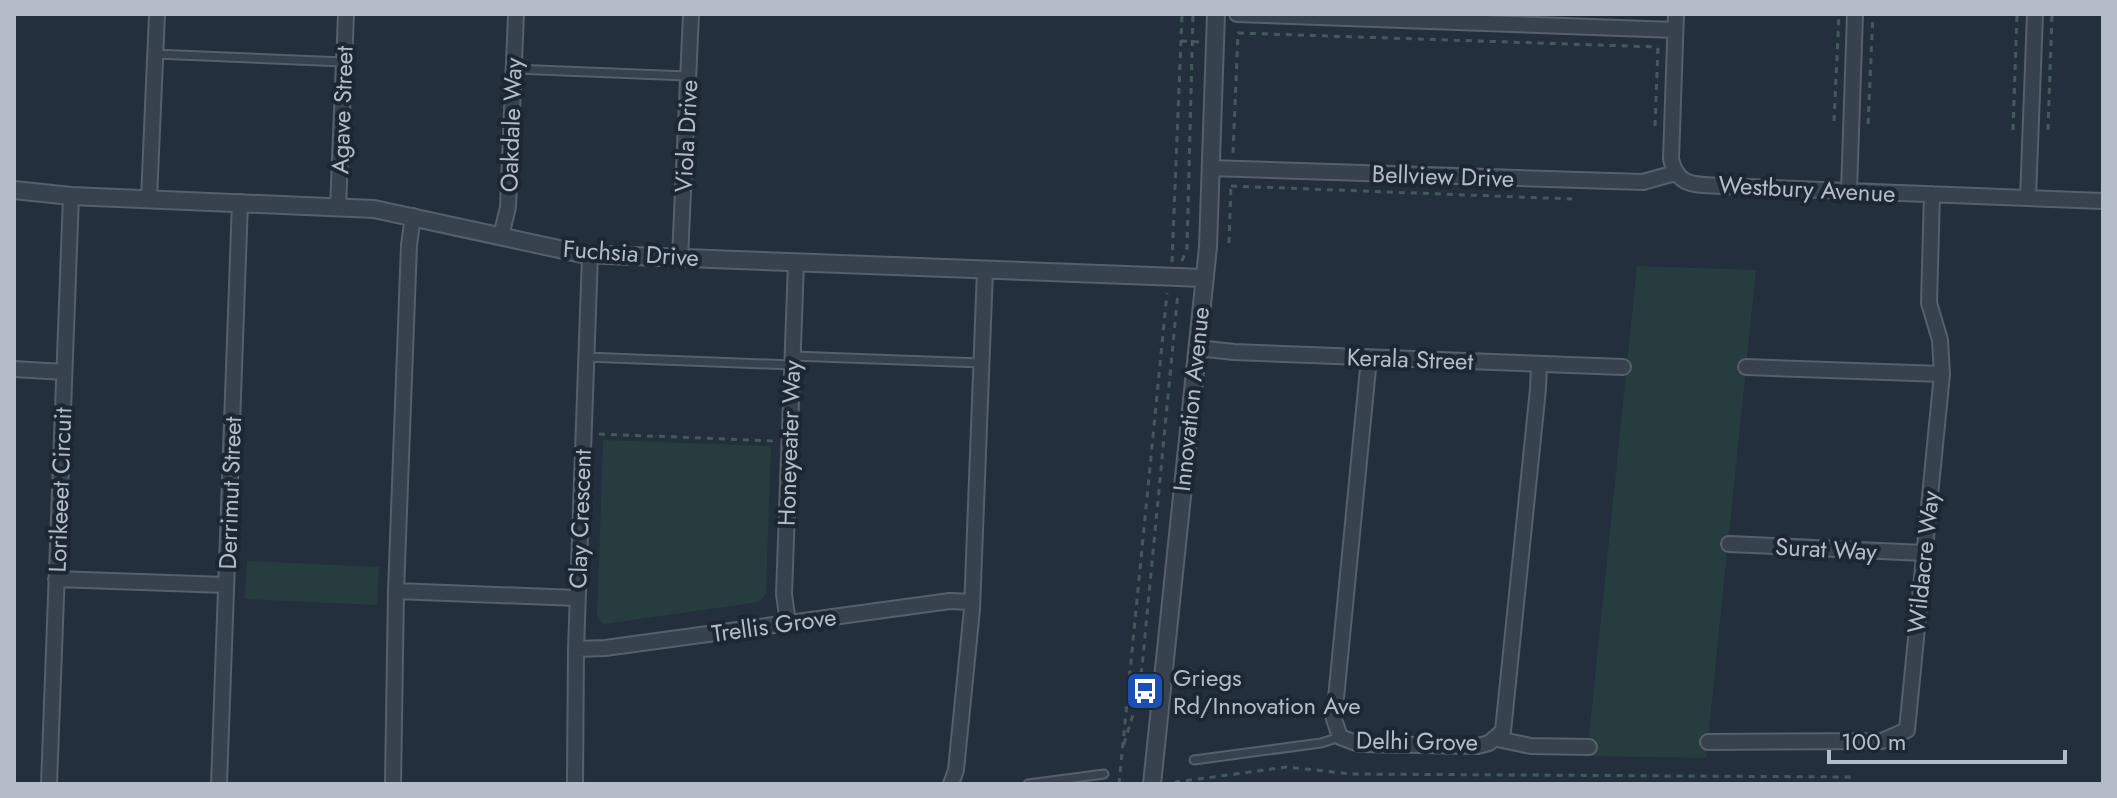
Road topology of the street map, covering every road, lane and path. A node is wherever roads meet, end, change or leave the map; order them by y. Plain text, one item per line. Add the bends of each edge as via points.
1 (157, 14) edge
2 (346, 14) edge
3 (516, 14) edge
4 (691, 14) edge
5 (1182, 14) edge
6 (1193, 14) edge
7 (1216, 14) edge
8 (1237, 14) edge
9 (1676, 14) edge
10 (1839, 14) edge
11 (1855, 14) edge
12 (1873, 14) edge
13 (2017, 14) edge
14 (2035, 14) edge
15 (2052, 14) edge
16 (1659, 30) junction
17 (1675, 30) junction
18 (1658, 47) junction
19 (155, 54) junction
20 (344, 62) junction
21 (514, 69) junction
22 (689, 76) junction
23 (1834, 121) dead end
24 (1868, 124) dead end
25 (1655, 126) dead end
26 (2013, 130) dead end
27 (2048, 130) dead end
28 (1210, 168) junction
29 (1232, 169) junction
30 (1675, 173) junction
31 (1231, 186) junction
32 (14, 190) edge
33 (1849, 191) junction
34 (1932, 194) junction
35 (71, 196) junction
36 (2028, 198) junction
37 (149, 199) junction
38 (1572, 199) dead end
39 (2103, 201) edge
40 (240, 202) junction
41 (338, 207) junction
42 (413, 216) junction
43 (501, 236) junction
44 (1229, 243) dead end
45 (590, 255) junction
46 (680, 258) junction
47 (796, 263) junction
48 (985, 270) junction
49 (1174, 277) junction
50 (1204, 278) junction
51 (1197, 348) junction
52 (586, 357) junction
53 (1369, 358) junction
54 (792, 360) junction
55 (981, 363) junction
56 (1539, 364) junction
57 (1623, 367) dead end
58 (1746, 367) dead end
59 (14, 369) edge
60 (64, 372) junction
61 (1942, 374) junction
62 (584, 433) junction
63 (789, 442) junction
64 (1729, 544) dead end
65 (1924, 553) junction
66 (56, 579) junction
67 (226, 585) junction
68 (396, 591) junction
69 (577, 598) junction
70 (972, 602) junction
71 (788, 623) junction
72 (576, 649) junction
73 (1340, 737) junction
74 (1497, 739) junction
75 (1708, 742) dead end
76 (1589, 747) dead end
77 (1121, 753) junction
78 (1194, 760) dead end
79 (1104, 774) dead end
80 (1852, 777) dead end
81 (49, 784) edge
82 (219, 784) edge
83 (393, 784) edge
84 (575, 784) edge
85 (951, 784) edge
86 (1028, 784) edge
87 (1119, 784) edge
88 (1152, 784) edge
89 (1176, 784) edge

1 - 19 street
2 - 20 street, Agave Street
3 - 21 street, Oakdale Way
4 - 22 street, Viola Drive
5 - 49 path
6 - 49 path via 1187,248
7 - 28 street, Innovation Avenue
8 - 16 street
9 - 17 street
10 - 23 path
11 - 33 street
12 - 24 path
13 - 26 path
14 - 36 street
15 - 27 path
16 - 17 street
16 - 18 path
17 - 30 street
18 - 25 path
18 - 29 path via 1238,33
19 - 20 lane
19 - 37 street
20 - 41 street, Agave Street
21 - 22 lane
21 - 43 street, Oakdale Way via 508,207
22 - 46 street, Viola Drive
28 - 29 street, Bellview Drive
28 - 50 street, Innovation Avenue
29 - 30 street, Bellview Drive via 1643,182
29 - 31 path
30 - 33 street, Westbury Avenue via 1693,184
31 - 38 path
31 - 44 path
32 - 35 street, Fuchsia Drive
33 - 34 street, Westbury Avenue
34 - 36 street, Westbury Avenue
34 - 61 street, Wildacre Way via 1929,303 1940,340
35 - 37 street, Fuchsia Drive
35 - 60 street, Lorikeeet Circuit
36 - 39 street, Westbury Avenue
37 - 40 street, Fuchsia Drive
40 - 41 street, Fuchsia Drive
40 - 67 street, Derrimut Street
41 - 42 street, Fuchsia Drive
42 - 43 street, Fuchsia Drive
42 - 68 street
43 - 45 street, Fuchsia Drive
45 - 46 street, Fuchsia Drive
45 - 52 street, Clay Crescent
46 - 47 street, Fuchsia Drive
47 - 48 street, Fuchsia Drive
47 - 54 street, Honeyeater Way
48 - 49 street, Fuchsia Drive
48 - 55 street
49 - 50 street, Fuchsia Drive
49 - 77 path via 1165,302
49 - 77 path via 1178,303 1142,667
50 - 51 street, Innovation Avenue
51 - 53 street, Kerala Street
51 - 88 street, Innovation Avenue
52 - 54 lane
52 - 62 street, Clay Crescent
53 - 56 street, Kerala Street
53 - 73 street, Delhi Grove via 1334,719
54 - 55 lane
54 - 63 street, Honeyeater Way
55 - 70 street
56 - 57 street, Kerala Street
56 - 74 street, Delhi Grove via 1505,718
58 - 61 street
59 - 60 street
60 - 66 street, Lorikeeet Circuit
61 - 65 street, Wildacre Way
62 - 63 path
62 - 69 street, Clay Crescent
63 - 71 street, Honeyeater Way via 784,594
64 - 65 street, Surat Way
65 - 75 street, Wildacre Way via 1907,730 1882,741
66 - 67 street
66 - 81 street, Lorikeeet Circuit
67 - 82 street, Derrimut Street
68 - 69 street
68 - 83 street
69 - 72 street, Clay Crescent
70 - 71 street, Trellis Grove
70 - 85 street
71 - 72 street, Trellis Grove
72 - 84 street, Clay Crescent
73 - 74 street, Delhi Grove via 1359,744 1478,746
73 - 78 lane
74 - 76 street via 1531,746
77 - 87 path
79 - 86 lane
80 - 89 path via 1352,774 1287,767

